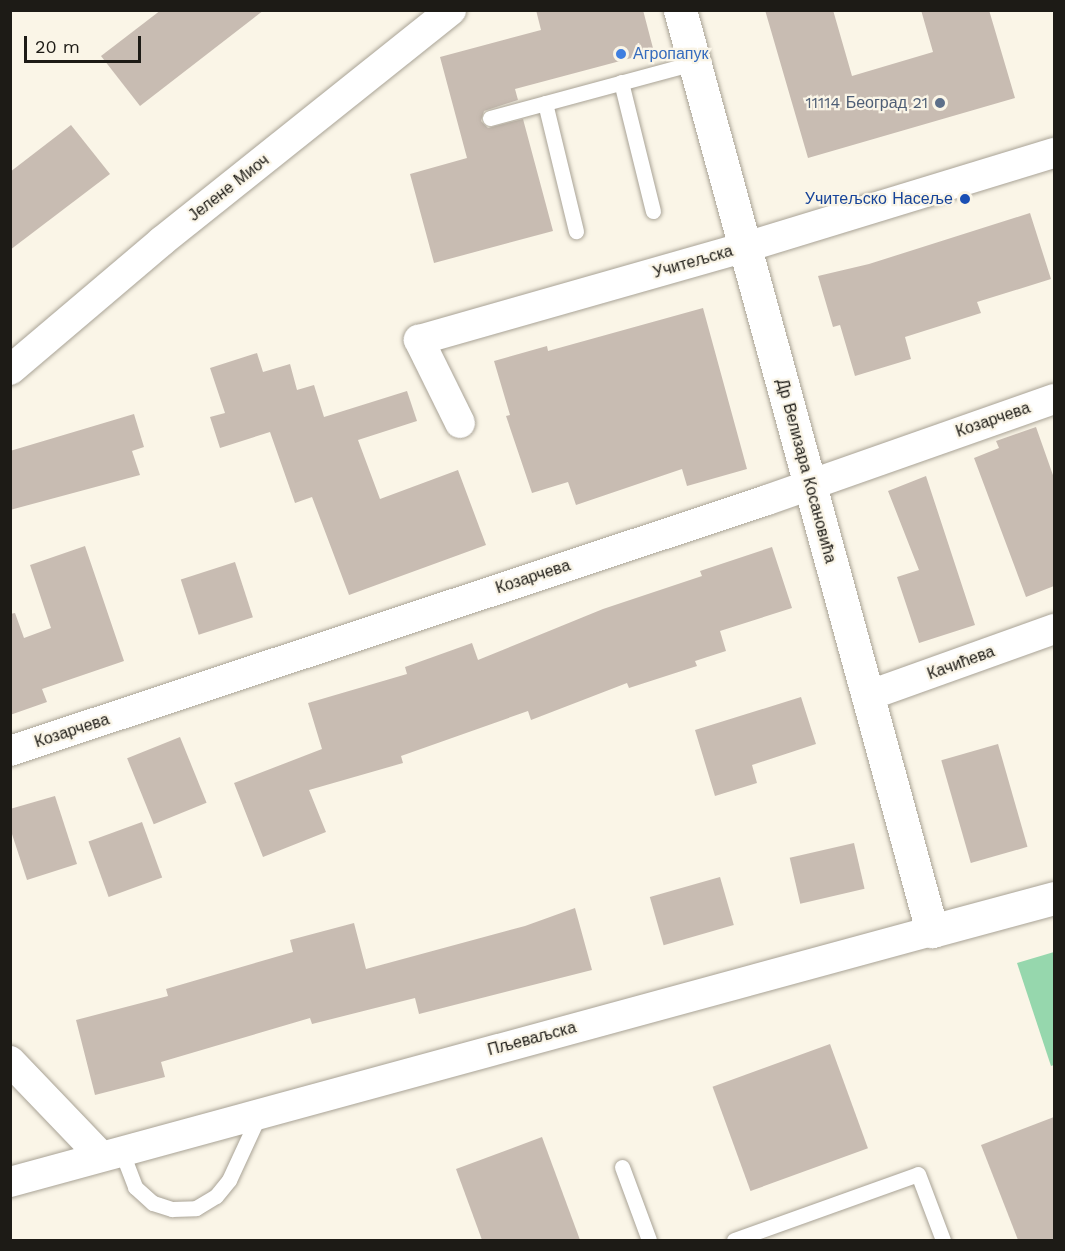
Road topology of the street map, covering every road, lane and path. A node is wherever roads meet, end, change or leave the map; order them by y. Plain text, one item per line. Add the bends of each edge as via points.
1 (451, 10) edge
2 (680, 10) edge
3 (694, 63) junction
4 (621, 82) junction
5 (545, 103) junction
6 (490, 118) dead end
7 (1054, 153) edge
8 (653, 211) dead end
9 (576, 231) dead end
10 (746, 247) junction
11 (10, 370) edge
12 (1054, 399) edge
13 (460, 423) dead end
14 (809, 485) junction
15 (1054, 629) edge
16 (867, 696) junction
17 (10, 751) edge
18 (1054, 898) edge
19 (932, 931) junction
20 (10, 1061) edge
21 (261, 1113) junction
22 (111, 1153) junction
23 (622, 1167) dead end
24 (10, 1182) edge
25 (649, 1240) edge
26 (734, 1240) edge
27 (943, 1240) edge

1 - 11 street, Јелене Миоч via 162,241
2 - 3 street, Др Велизара Косановића
3 - 4 lane
3 - 10 street, Др Велизара Косановића
4 - 5 lane
4 - 8 lane
5 - 6 lane
5 - 9 lane
7 - 10 street, Учитељска
10 - 13 street, Учитељска via 418,340
10 - 14 street, Др Велизара Косановића
12 - 14 street, Козарчева
14 - 16 street, Др Велизара Косановића
14 - 17 street, Козарчева
15 - 16 street, Качићева
16 - 19 street, Др Велизара Косановића
18 - 19 street, Пљеваљска
19 - 21 street, Пљеваљска
20 - 22 street
21 - 22 street, Пљеваљска
21 - 22 lane via 229,1180 216,1196 196,1208 172,1209 153,1203 135,1187
22 - 24 street, Пљеваљска
23 - 25 lane
26 - 27 lane via 918,1174

